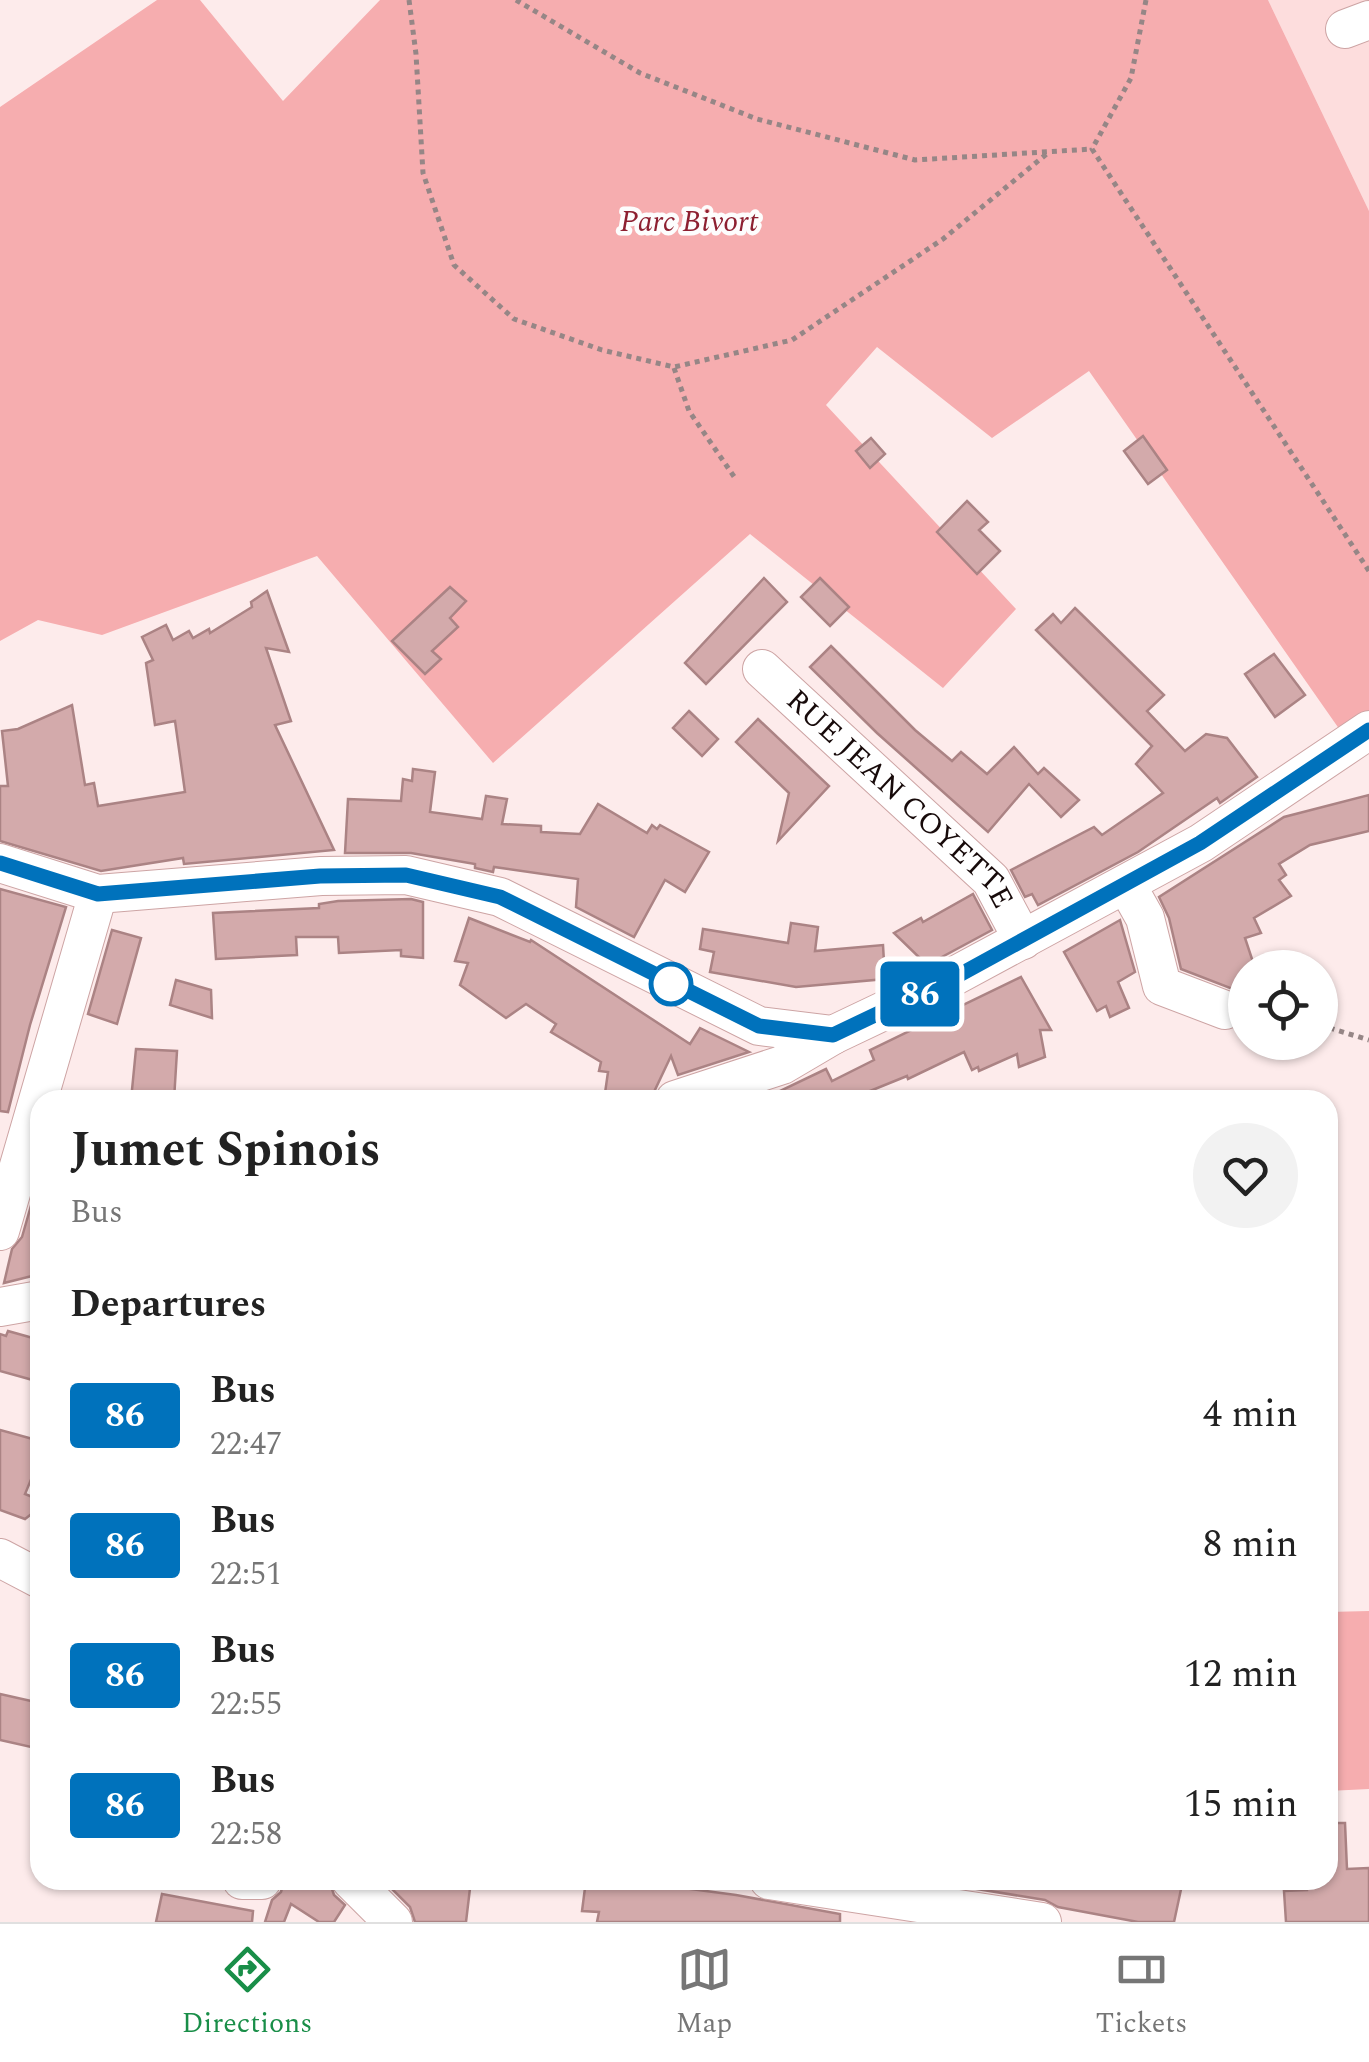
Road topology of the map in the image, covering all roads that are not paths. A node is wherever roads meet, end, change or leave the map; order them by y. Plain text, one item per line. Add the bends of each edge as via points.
1 (762, 669) dead end
2 (1369, 730) edge
3 (0, 863) edge
4 (1126, 884) junction
5 (98, 894) junction
6 (1024, 940) junction
7 (1225, 1010) dead end
8 (833, 1035) junction
9 (41, 1090) edge
10 (706, 1090) edge
11 (30, 1128) edge
12 (0, 1231) edge
13 (30, 1302) edge
14 (0, 1307) edge
15 (0, 1558) edge
16 (30, 1574) edge
17 (360, 1890) edge
18 (833, 1890) edge
19 (392, 1922) edge
20 (1042, 1922) edge

1 - 6 street, RUE JEAN COYETTE via 991,880
2 - 4 street
3 - 5 street
4 - 6 street
4 - 7 street via 1146,918 1162,986
5 - 8 street via 406,875 500,897 759,1026
5 - 9 street
6 - 8 street
8 - 10 street via 782,1065
11 - 12 street
13 - 14 street
15 - 16 street
17 - 19 street
18 - 20 street

